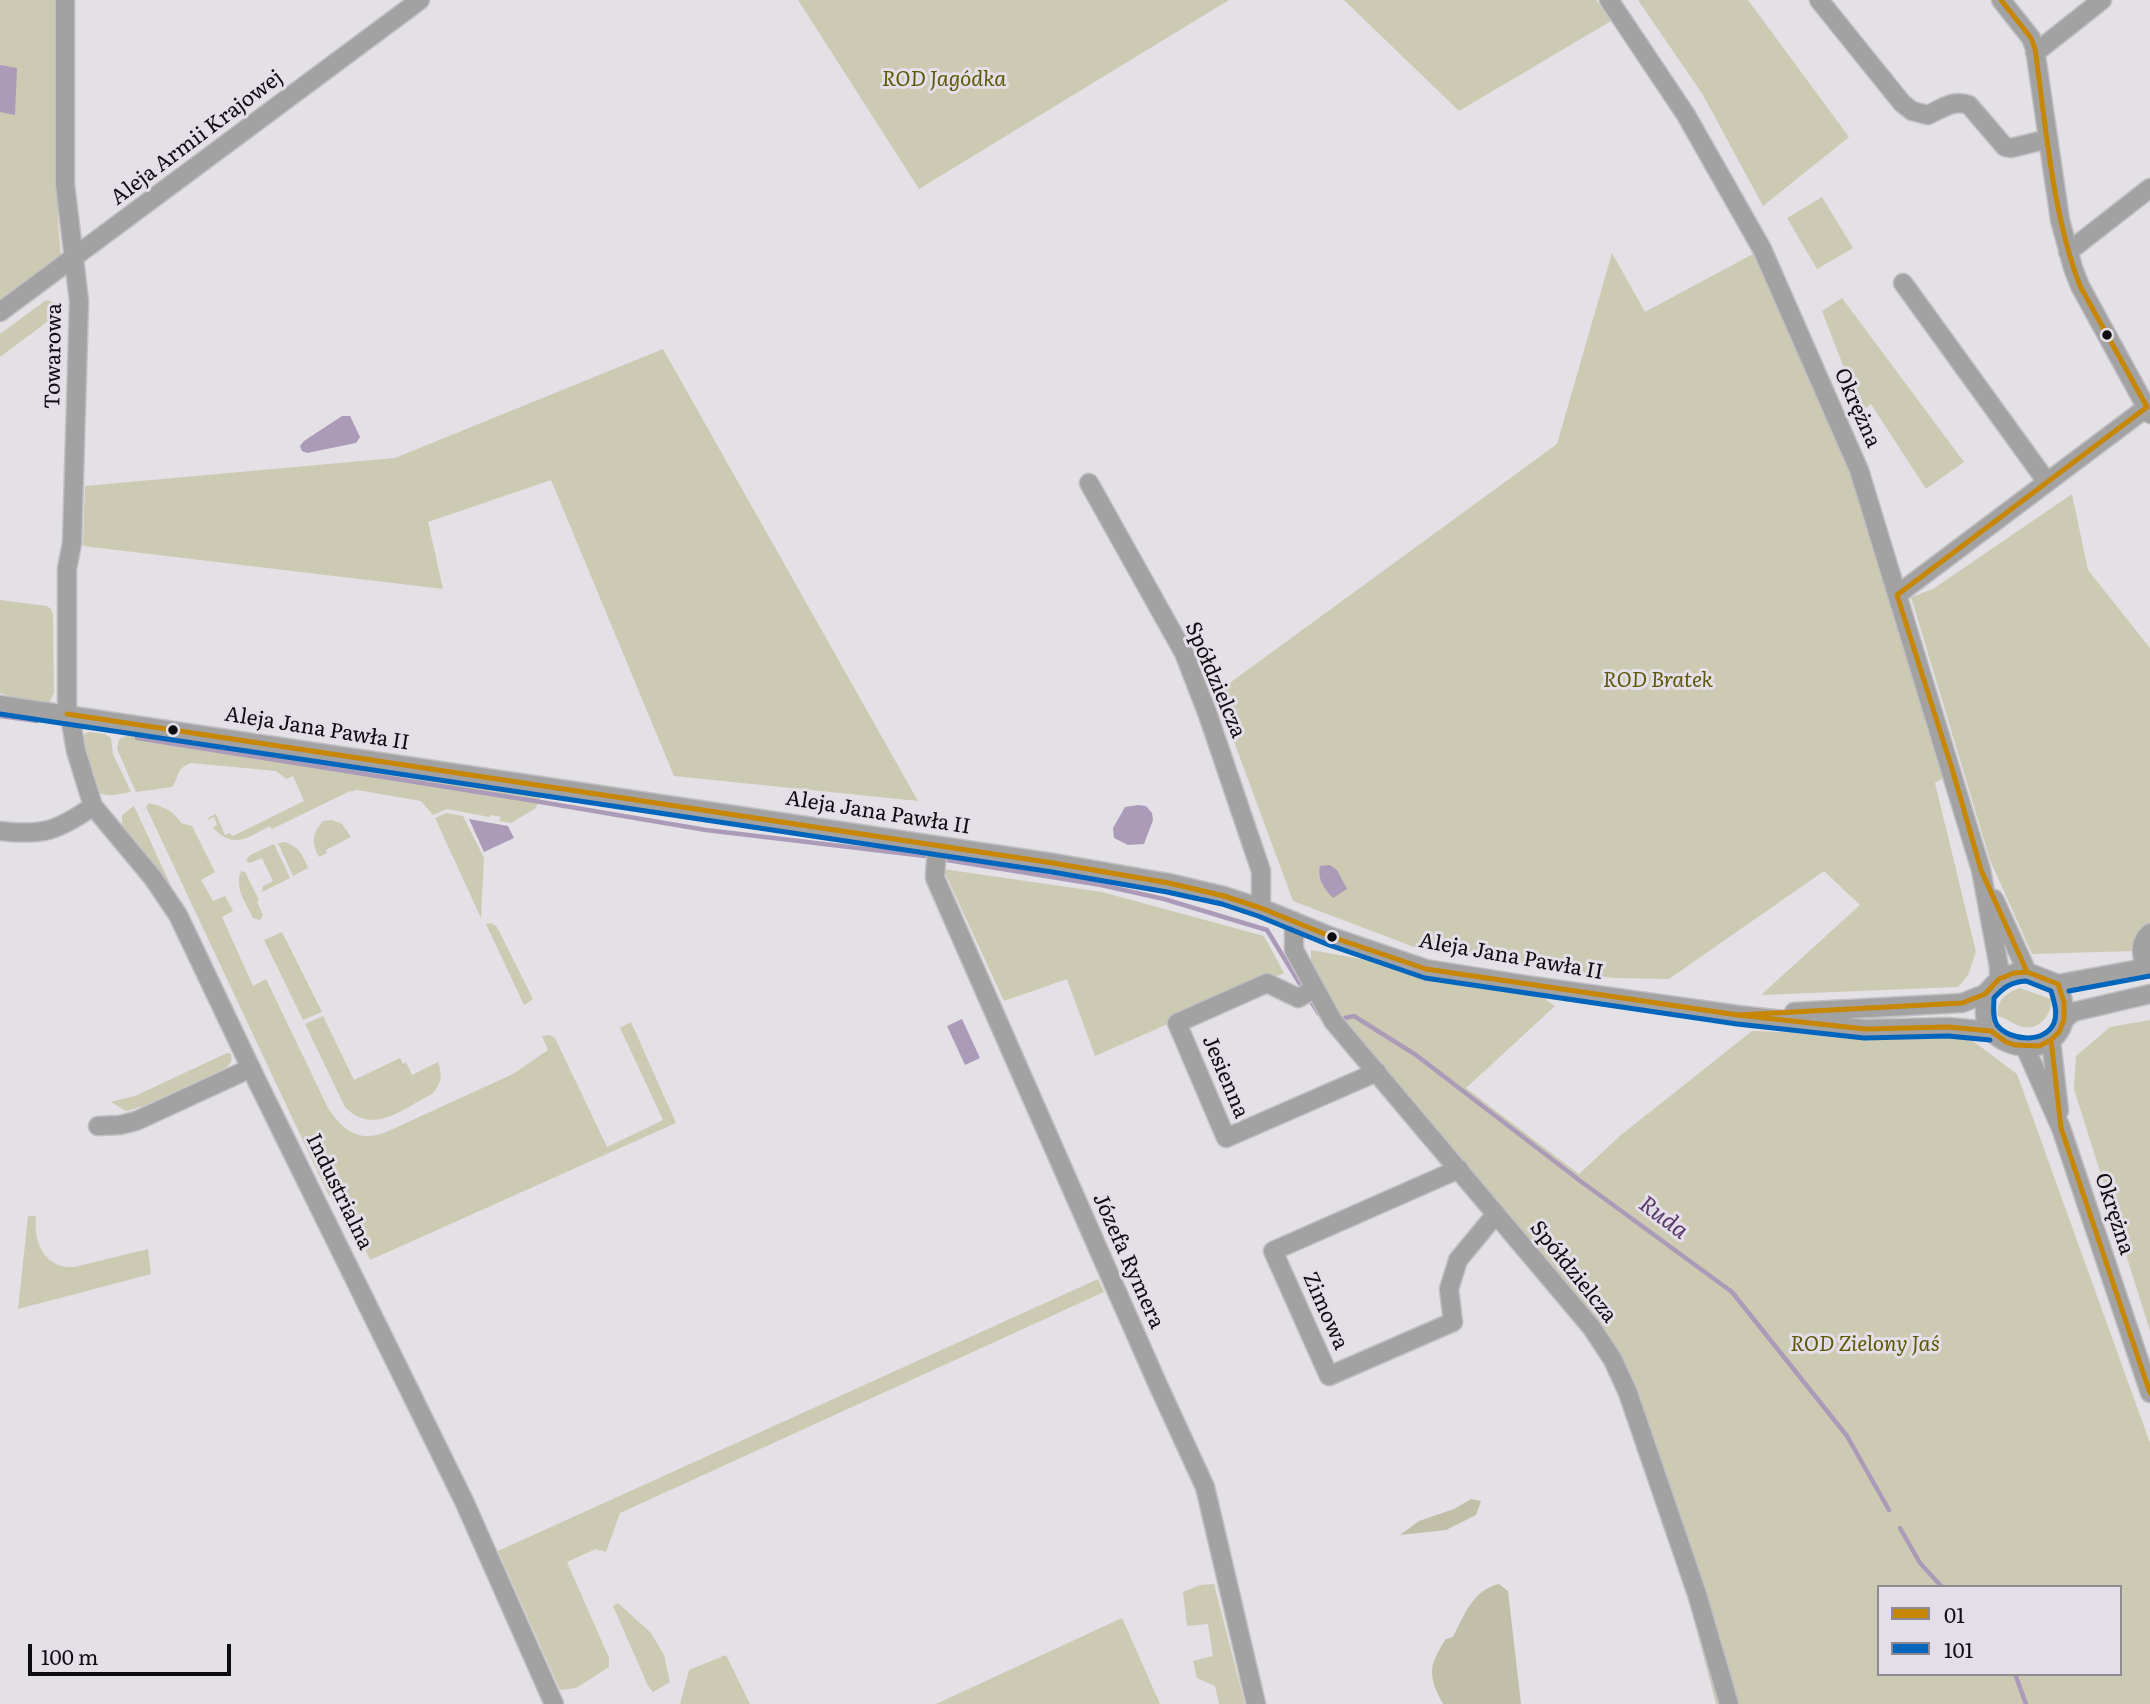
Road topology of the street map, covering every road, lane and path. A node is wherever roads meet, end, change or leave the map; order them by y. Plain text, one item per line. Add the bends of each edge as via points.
1 (65, 0) edge
2 (420, 0) edge
3 (1609, 0) edge
4 (1819, 0) edge
5 (2001, 0) edge
6 (2102, 0) edge
7 (2035, 52) junction
8 (2048, 139) junction
9 (2150, 188) edge
10 (2068, 252) junction
11 (75, 258) junction
12 (1903, 282) dead end
13 (0, 312) edge
14 (2149, 408) edge
15 (2048, 482) junction
16 (1088, 483) dead end
17 (1897, 595) junction
18 (0, 705) edge
19 (67, 714) junction
20 (93, 806) junction
21 (0, 831) edge
22 (937, 846) junction
23 (1981, 870) junction
24 (1261, 908) junction
25 (1294, 921) junction
26 (2150, 933) edge
27 (2148, 968) edge
28 (2027, 972) junction
29 (1999, 979) junction
30 (2058, 984) junction
31 (1314, 989) junction
32 (1985, 994) junction
33 (2150, 994) edge
34 (1738, 1015) junction
35 (2064, 1020) junction
36 (1991, 1031) junction
37 (2051, 1040) junction
38 (2025, 1046) junction
39 (251, 1068) junction
40 (1377, 1072) junction
41 (97, 1126) dead end
42 (2061, 1128) junction
43 (1459, 1169) junction
44 (1496, 1214) junction
45 (2150, 1393) edge
46 (554, 1704) edge
47 (1256, 1704) edge
48 (1728, 1704) edge

1 - 11 street, Towarowa via 65,184
2 - 11 street, Aleja Armii Krajowej
3 - 17 street, Okrężna via 1686,115 1766,258 1859,470
4 - 8 street via 1912,111 1928,116 1963,102 2005,147
5 - 7 street via 2031,38
6 - 7 street
7 - 8 street
8 - 10 street
9 - 10 street
10 - 14 street via 2080,286
11 - 13 street, Aleja Armii Krajowej
11 - 19 street, Towarowa via 79,301 72,543 67,569
12 - 15 street
14 - 15 street
15 - 17 street
16 - 24 street, Spółdzielcza via 1189,663 1261,871
17 - 23 street, Okrężna
18 - 19 street, Aleja Jana Pawła II
19 - 20 street, Industrialna
19 - 22 street, Aleja Jana Pawła II
20 - 21 street via 52,830
20 - 39 street, Industrialna via 178,915
22 - 24 street, Aleja Jana Pawła II via 1168,883
22 - 47 street, Józefa Rymera via 934,878 1205,1487
23 - 28 street, Okrężna
23 - 29 street, Okrężna
24 - 25 street, Aleja Jana Pawła II
25 - 31 street, Spółdzielcza via 1294,950
25 - 34 street, Aleja Jana Pawła II via 1426,968
26 - 27 street via 2141,947
27 - 30 street
28 - 29 street
28 - 30 street
29 - 32 street
30 - 35 street
31 - 40 street, Spółdzielcza via 1333,1021
31 - 40 street, Jesienna via 1298,999 1267,983 1177,1023 1226,1138
32 - 34 street, Aleja Jana Pawła II via 1962,1003
32 - 36 street
33 - 35 street via 2073,1012
34 - 36 street, Aleja Jana Pawła II via 1865,1029
35 - 37 street
36 - 38 street via 2006,1042
37 - 38 street
37 - 42 street, Okrężna
38 - 42 street, Okrężna
39 - 41 street via 136,1121
39 - 46 street, Industrialna via 464,1501
40 - 43 street, Spółdzielcza
42 - 45 street, Okrężna
43 - 44 street, Spółdzielcza
43 - 44 street, Zimowa via 1273,1251 1329,1376 1454,1322 1449,1289 1458,1260
44 - 48 street, Spółdzielcza via 1592,1328 1613,1360 1697,1594

